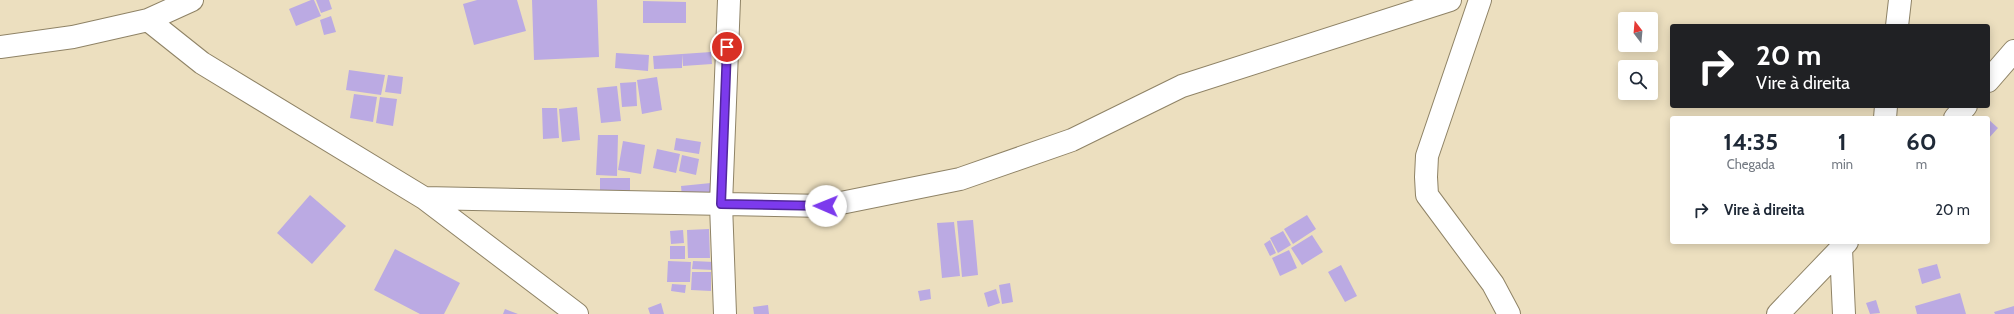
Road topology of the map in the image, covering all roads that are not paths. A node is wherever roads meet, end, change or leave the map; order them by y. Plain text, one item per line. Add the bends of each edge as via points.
1 (192, 0) edge
2 (729, 0) edge
3 (1450, 0) edge
4 (1480, 0) edge
5 (1900, 0) edge
6 (148, 20) junction
7 (1897, 24) edge
8 (0, 47) edge
9 (2014, 51) edge
10 (1990, 79) edge
11 (1964, 108) edge
12 (1957, 116) edge
13 (424, 198) junction
14 (721, 204) junction
15 (1844, 246) edge
16 (577, 314) edge
17 (725, 314) edge
18 (1509, 314) edge
19 (1778, 314) edge
20 (1844, 314) edge

1 - 6 street
2 - 14 street
3 - 14 street via 1182,86 1072,140 960,179 826,206
4 - 18 street via 1427,156 1426,177 1428,195 1493,284
5 - 7 street
6 - 8 street via 72,37
6 - 13 street via 202,63
9 - 10 street
11 - 12 street
13 - 14 street
13 - 16 street
14 - 17 street
15 - 19 street
15 - 20 street

